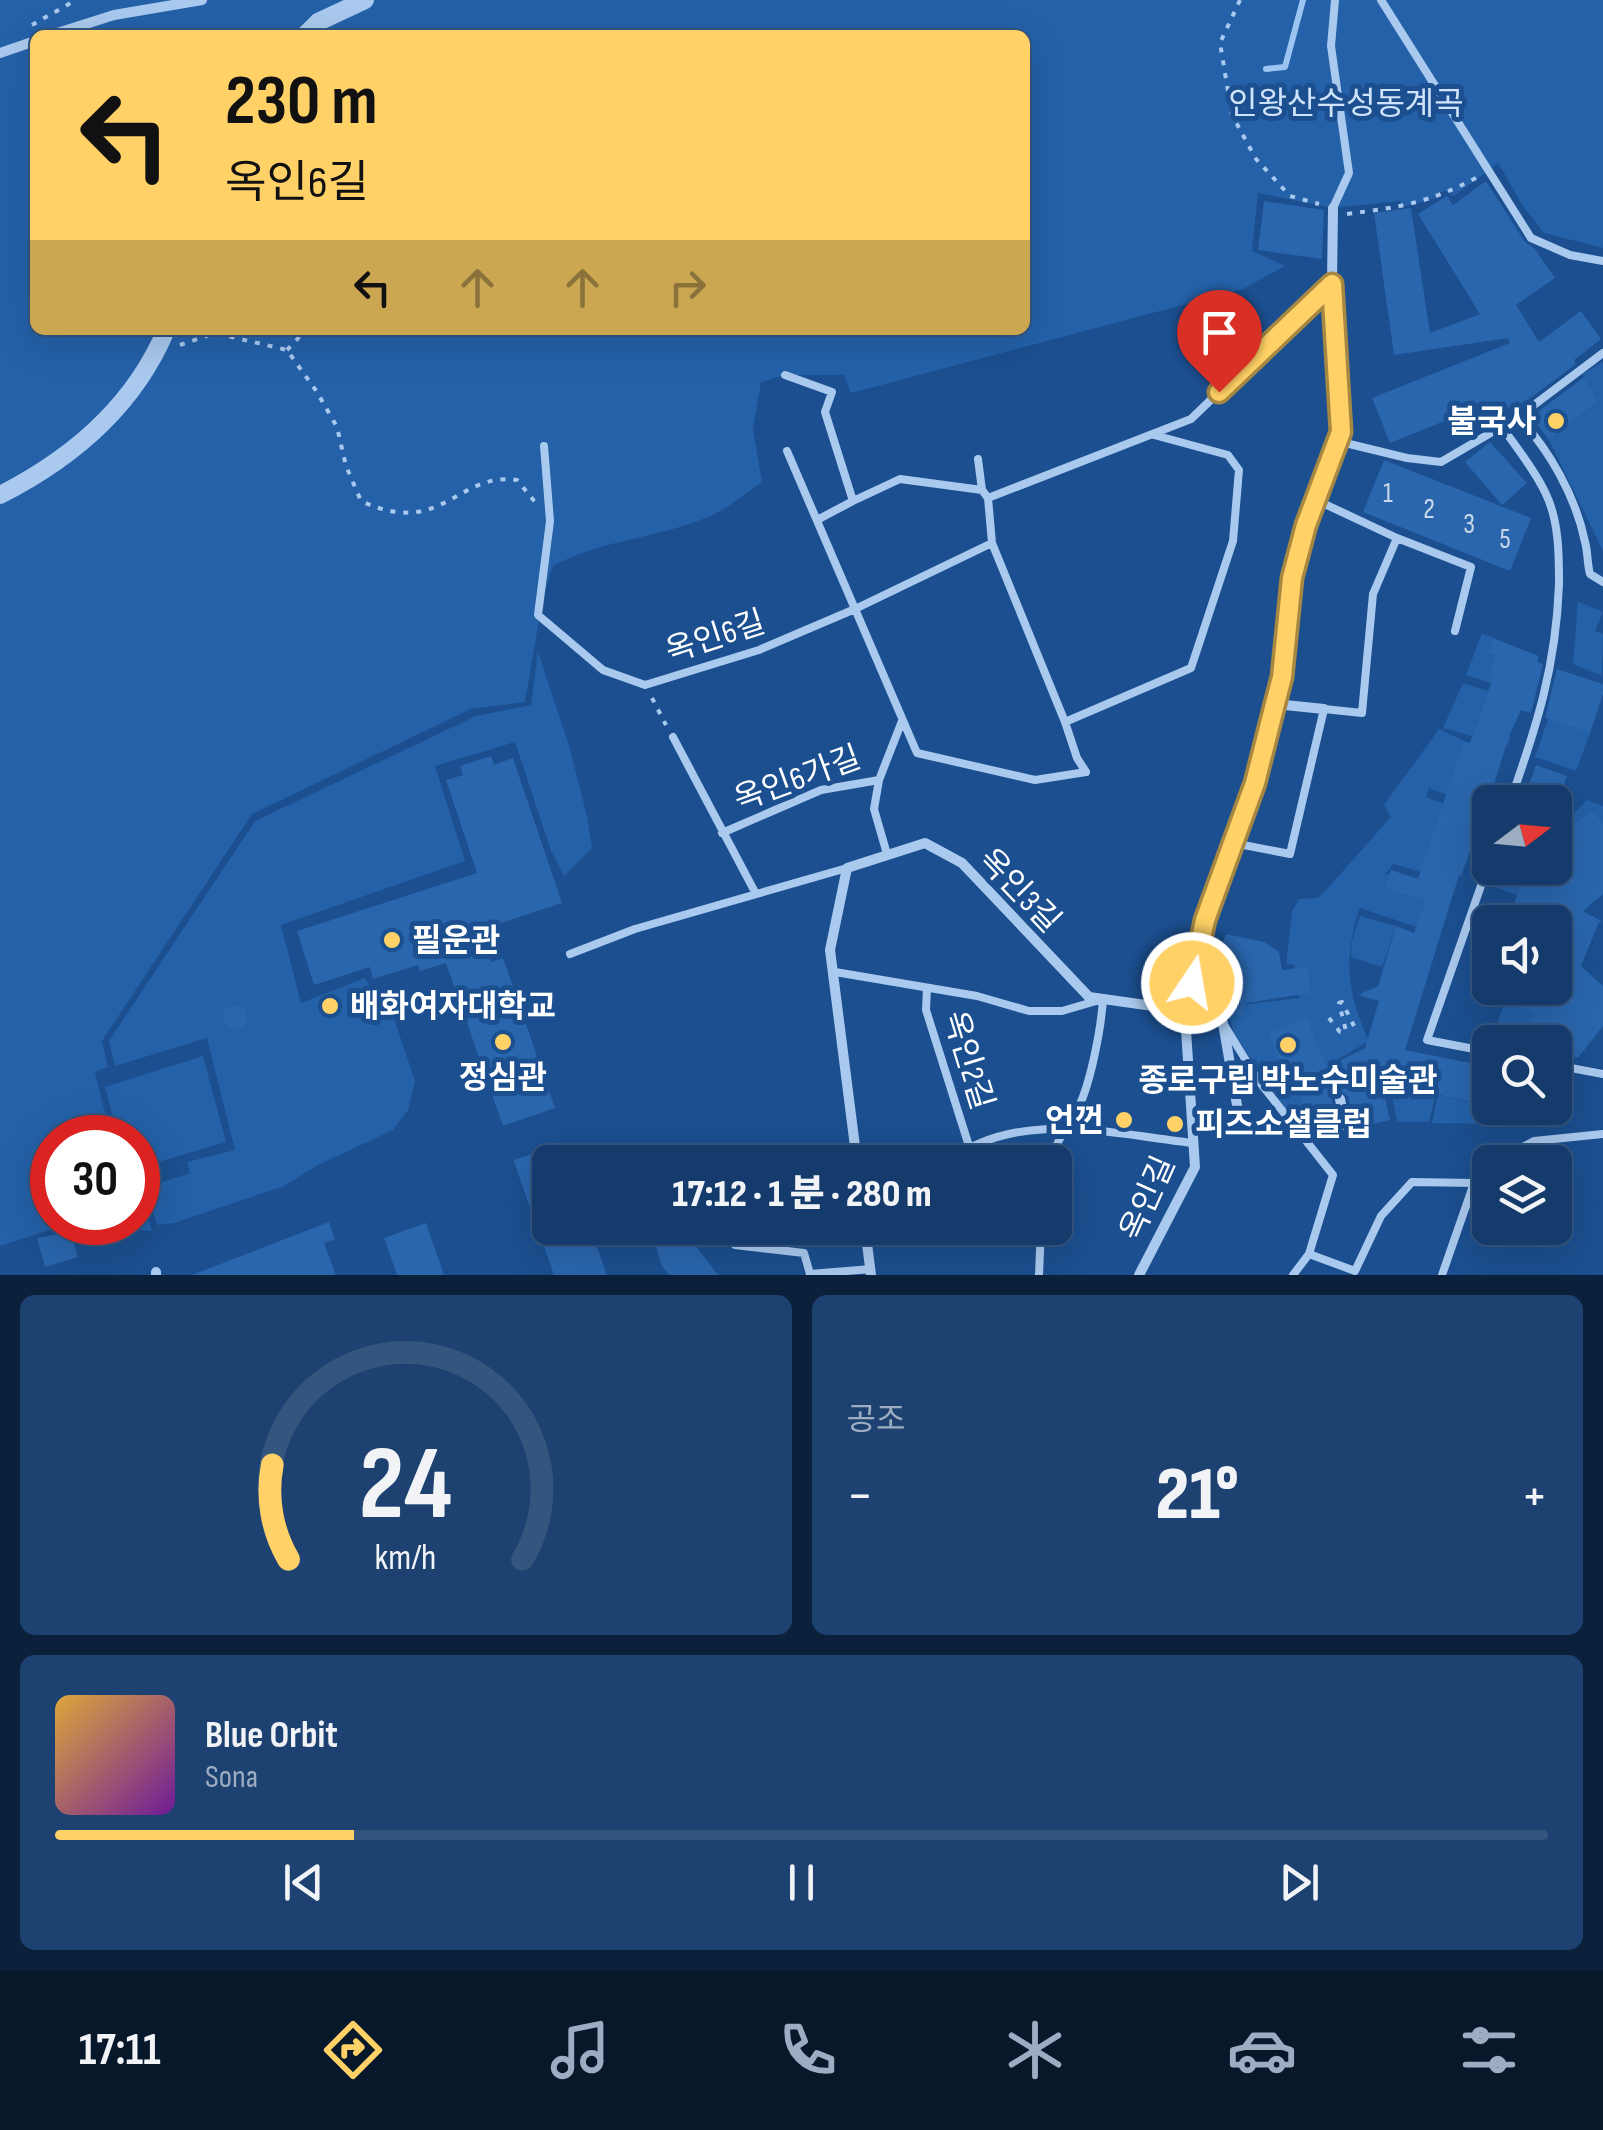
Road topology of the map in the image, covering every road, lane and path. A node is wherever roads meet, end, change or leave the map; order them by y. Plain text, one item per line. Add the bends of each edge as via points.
1 (76, 0) edge
2 (202, 0) edge
3 (364, 0) edge
4 (1240, 0) edge
5 (1335, 0) edge
6 (1381, 0) edge
7 (26, 28) dead end
8 (67, 30) edge
9 (310, 30) edge
10 (30, 42) edge
11 (0, 53) edge
12 (1490, 173) junction
13 (1333, 212) junction
14 (1603, 261) edge
15 (1332, 284) junction
16 (164, 335) edge
17 (209, 335) edge
18 (223, 335) edge
19 (301, 335) edge
20 (287, 350) junction
21 (1603, 353) edge
22 (146, 374) junction
23 (785, 375) dead end
24 (1518, 416) junction
25 (1502, 427) junction
26 (1154, 435) junction
27 (1337, 441) junction
28 (544, 446) dead end
29 (787, 451) dead end
30 (978, 460) dead end
31 (985, 494) junction
32 (0, 495) edge
33 (1314, 499) junction
34 (853, 501) junction
35 (817, 520) junction
36 (550, 521) junction
37 (1398, 538) junction
38 (992, 544) junction
39 (1603, 582) edge
40 (855, 609) junction
41 (1454, 631) dead end
42 (644, 685) junction
43 (1275, 704) junction
44 (1324, 709) junction
45 (902, 720) junction
46 (1065, 722) junction
47 (673, 737) joint
48 (878, 780) junction
49 (1516, 785) edge
50 (722, 833) junction
51 (1233, 842) junction
52 (888, 854) junction
53 (847, 868) junction
54 (1481, 885) edge
55 (756, 894) junction
56 (570, 954) dead end
57 (835, 972) junction
58 (927, 988) junction
59 (1103, 999) junction
60 (1185, 1015) junction
61 (1329, 1018) dead end
62 (1223, 1023) junction
63 (1354, 1026) dead end
64 (1346, 1031) junction
65 (1352, 1037) dead end
66 (1472, 1049) edge
67 (1572, 1068) edge
68 (1603, 1074) edge
69 (1340, 1099) dead end
70 (1063, 1127) junction
71 (1296, 1128) junction
72 (1193, 1129) junction
73 (1603, 1134) edge
74 (1194, 1143) junction
75 (856, 1145) edge
76 (969, 1145) edge
77 (972, 1145) edge
78 (1056, 1145) edge
79 (1526, 1145) edge
80 (1472, 1183) edge
81 (1472, 1189) edge
82 (744, 1245) edge
83 (867, 1245) edge
84 (1040, 1245) edge
85 (1309, 1254) junction
86 (871, 1272) edge
87 (1039, 1275) edge
88 (1139, 1275) edge
89 (1293, 1275) edge
90 (1442, 1275) edge

1 - 7 path
2 - 8 street
3 - 9 street
4 - 13 path via 1220,43 1232,115 1256,160 1290,196
5 - 13 lane via 1331,46 1348,172
6 - 12 lane
10 - 11 street
12 - 13 path via 1402,207
12 - 14 lane via 1531,238
13 - 15 street, 옥인길
15 - 26 lane via 1191,419
15 - 27 street, 옥인길
16 - 22 street
17 - 22 path via 182,344
18 - 20 path
19 - 20 path
20 - 36 path via 337,427 361,502 384,512 425,514 501,478 517,480
21 - 24 lane
22 - 32 street via 68,456
23 - 34 lane via 832,392 825,412
24 - 25 lane
24 - 39 lane via 1551,460 1580,526 1590,574
25 - 27 lane via 1441,462
25 - 49 lane via 1547,495 1559,562 1557,637 1541,715
26 - 31 lane
26 - 46 lane via 1228,455 1238,470 1234,541 1191,668
27 - 33 street, 옥인길
28 - 36 lane, 옥인6길
29 - 35 lane
30 - 31 lane
31 - 34 lane via 900,479
31 - 38 lane
33 - 37 lane
33 - 43 street, 옥인길 via 1292,578
34 - 35 lane
35 - 40 lane
36 - 42 lane, 옥인6길 via 538,616 602,670
37 - 41 lane via 1472,567
37 - 44 lane via 1373,594 1362,713
38 - 40 lane, 옥인6길
38 - 46 lane
40 - 42 lane, 옥인6길 via 759,650
40 - 45 lane
42 - 47 path
43 - 44 street
43 - 51 street, 옥인길
44 - 51 lane via 1290,854
45 - 46 lane via 916,753 1035,780 1086,772
45 - 48 lane, 옥인6가길
47 - 50 lane, 옥인6가길
48 - 50 lane, 옥인6가길 via 822,790
48 - 52 lane via 874,809
50 - 55 lane
51 - 60 street, 옥인길 via 1205,920
52 - 53 street, 옥인3길
52 - 59 street, 옥인3길 via 925,843 962,864 1088,998
53 - 55 lane, 옥인3길
53 - 57 street via 830,950
54 - 66 lane via 1427,1040
55 - 56 lane, 옥인3길
57 - 58 lane, 옥인3길
57 - 75 street
58 - 59 lane, 옥인3길 via 1029,1012
58 - 76 lane, 옥인2길 via 926,1010
59 - 60 street, 옥인3길
59 - 70 lane via 1101,1033 1076,1112
60 - 62 lane
60 - 72 street, 옥인길
61 - 64 path
62 - 71 lane
62 - 72 street via 1238,1110 1233,1126
63 - 64 path via 1339,1003
64 - 65 path
67 - 68 lane
69 - 71 street via 1345,1125
70 - 74 lane, 옥인2길
70 - 77 lane, 옥인2길
70 - 78 lane
71 - 85 lane via 1333,1174
72 - 74 street, 옥인길
73 - 79 lane
74 - 88 street, 옥인길 via 1194,1167
80 - 85 lane via 1412,1182 1381,1216 1356,1271
81 - 90 lane
82 - 86 lane via 804,1253 810,1274
83 - 86 street
84 - 87 lane
85 - 89 lane

